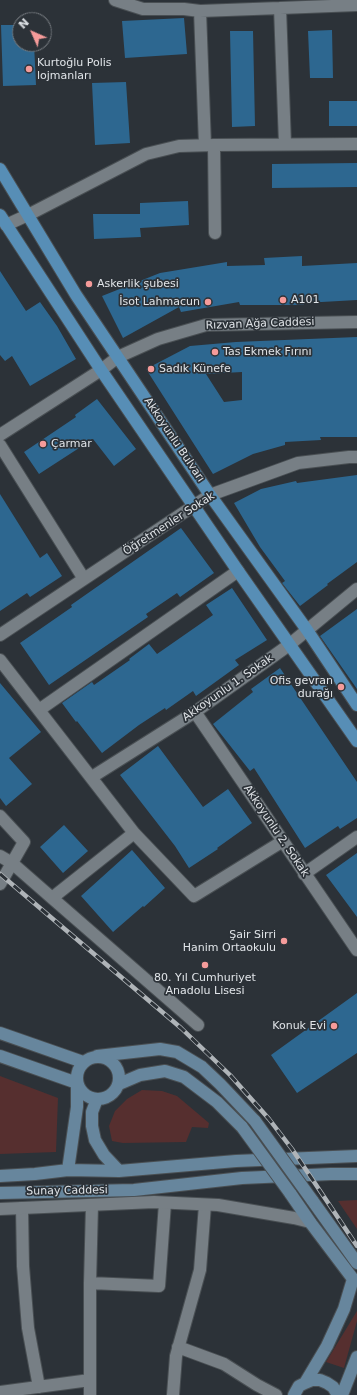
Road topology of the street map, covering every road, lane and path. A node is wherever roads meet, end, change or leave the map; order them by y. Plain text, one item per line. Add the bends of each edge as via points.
1 (115, 0) edge
2 (184, 4) edge
3 (307, 4) edge
4 (357, 5) edge
5 (280, 8) junction
6 (200, 11) junction
7 (285, 144) junction
8 (357, 144) edge
9 (209, 145) junction
10 (0, 169) edge
11 (28, 215) junction
12 (3, 220) edge
13 (215, 233) dead end
14 (357, 322) edge
15 (118, 357) junction
16 (101, 370) junction
17 (0, 435) edge
18 (0, 445) edge
19 (357, 457) edge
20 (210, 495) junction
21 (194, 506) junction
22 (238, 571) junction
23 (84, 579) junction
24 (357, 589) edge
25 (308, 630) junction
26 (0, 635) edge
27 (290, 645) junction
28 (0, 660) edge
29 (357, 705) edge
30 (39, 710) junction
31 (195, 712) junction
32 (357, 740) edge
33 (92, 777) junction
34 (0, 816) edge
35 (134, 832) junction
36 (357, 837) edge
37 (283, 841) junction
38 (0, 856) edge
39 (12, 863) junction
40 (304, 874) junction
41 (0, 884) edge
42 (52, 898) junction
43 (357, 950) edge
44 (198, 1025) dead end
45 (0, 1033) edge
46 (0, 1056) edge
47 (97, 1056) junction
48 (83, 1062) junction
49 (77, 1083) junction
50 (118, 1084) junction
51 (97, 1099) junction
52 (357, 1156) edge
53 (68, 1170) junction
54 (119, 1171) junction
55 (357, 1174) edge
56 (0, 1176) edge
57 (0, 1193) edge
58 (165, 1202) junction
59 (92, 1205) junction
60 (205, 1205) junction
61 (22, 1208) junction
62 (0, 1209) edge
63 (310, 1222) junction
64 (357, 1263) edge
65 (355, 1280) edge
66 (90, 1283) junction
67 (178, 1348) junction
68 (357, 1357) edge
69 (90, 1380) junction
70 (305, 1383) junction
71 (39, 1387) junction
72 (0, 1392) edge
73 (90, 1395) edge
74 (173, 1395) edge
75 (276, 1395) edge
76 (294, 1395) edge
77 (338, 1395) edge
78 (342, 1395) edge

1 - 2 street via 143,9
2 - 6 street
3 - 4 street
3 - 5 street
5 - 6 street
5 - 7 street
6 - 9 street
7 - 8 street
7 - 9 street
9 - 11 street via 179,146 146,154
9 - 13 street
10 - 11 main road, Akkoyunlu Bulvarı
11 - 12 street
11 - 15 main road, Akkoyunlu Bulvarı via 76,295
12 - 16 main road, Akkoyunlu Bulvarı
14 - 15 street, Rızvan Ağa Caddesi via 206,325 158,340
15 - 16 street, Rızvan Ağa Caddesi
15 - 20 main road, Akkoyunlu Bulvarı
16 - 17 street, Rızvan Ağa Caddesi
16 - 21 main road, Akkoyunlu Bulvarı
18 - 23 street
19 - 20 street, Öğretmenler Sokak via 298,463
20 - 21 street, Öğretmenler Sokak
20 - 25 main road, Akkoyunlu Bulvarı
21 - 22 main road, Akkoyunlu Bulvarı
21 - 23 street, Öğretmenler Sokak
22 - 27 main road, Akkoyunlu Bulvarı
22 - 30 street
23 - 26 street, Öğretmenler Sokak
24 - 25 street, Akkoyunlu 1. Sokak
25 - 27 street, Akkoyunlu 1. Sokak
25 - 29 main road, Akkoyunlu Bulvarı
27 - 31 street, Akkoyunlu 1. Sokak
27 - 32 main road, Akkoyunlu Bulvarı
28 - 30 street
30 - 33 street
31 - 33 street, Akkoyunlu 1. Sokak
31 - 37 street, Akkoyunlu 2. Sokak
33 - 35 street
34 - 39 street via 24,842
35 - 37 street via 194,896
35 - 42 street
36 - 40 street
37 - 40 street, Akkoyunlu 2. Sokak
38 - 39 street
39 - 41 street
39 - 42 street
40 - 43 street, Akkoyunlu 2. Sokak
42 - 44 street
45 - 48 main road
46 - 49 main road
47 - 48 main road
47 - 50 main road via 110,1059 115,1064 120,1077
47 - 64 main road, bridge via 160,1049 178,1052 202,1067 255,1121
48 - 49 main road via 77,1072
49 - 51 main road via 84,1094
49 - 53 main road via 78,1107
50 - 51 main road via 110,1095
50 - 63 main road, bridge via 140,1074 165,1071 184,1076 217,1102 242,1127
51 - 54 main road via 92,1112 95,1140 104,1155
52 - 54 main road, Sunay Caddesi via 236,1161
53 - 54 main road, Sunay Caddesi
53 - 56 main road, Sunay Caddesi
55 - 57 main road, Sunay Caddesi via 242,1178 134,1190
58 - 59 street
58 - 60 street
58 - 66 street via 159,1286
59 - 61 street
59 - 66 street
60 - 63 street via 218,1205
60 - 67 street via 200,1270
61 - 62 street
61 - 71 street via 28,1328
63 - 65 main road
65 - 70 main road via 327,1346
66 - 69 street
67 - 74 street
67 - 75 street via 224,1364
68 - 78 main road
69 - 71 street
69 - 73 street
70 - 76 main road via 299,1386
70 - 77 main road via 320,1380 333,1388
71 - 72 street

